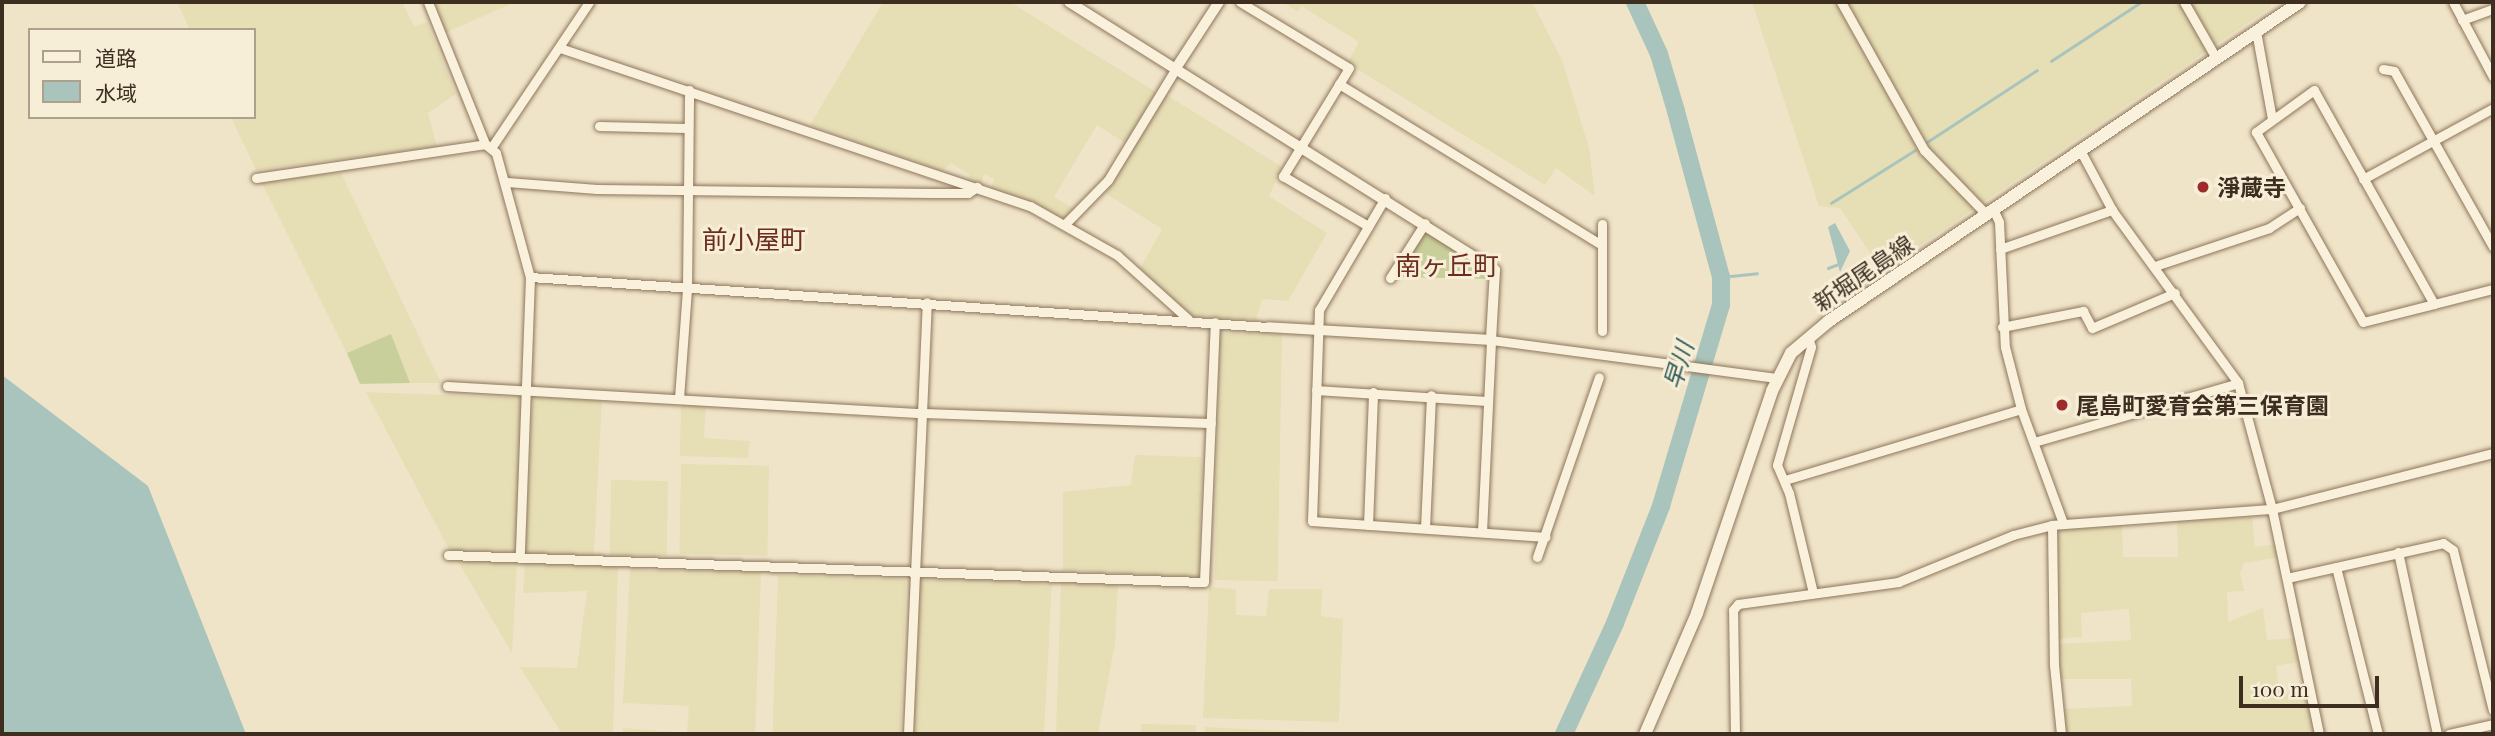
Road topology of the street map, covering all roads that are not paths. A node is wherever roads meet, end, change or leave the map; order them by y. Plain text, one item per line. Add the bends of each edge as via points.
1 (428, 2) edge
2 (589, 2) edge
3 (1069, 2) edge
4 (1219, 2) edge
5 (1240, 2) edge
6 (1841, 2) edge
7 (2184, 2) edge
8 (2300, 2) edge
9 (2453, 2) edge
10 (2493, 9) edge
11 (2462, 20) junction
12 (2256, 31) junction
13 (560, 47) junction
14 (2216, 58) junction
15 (1176, 68) junction
16 (2383, 69) dead end
17 (2493, 76) edge
18 (1339, 84) junction
19 (689, 90) junction
20 (2493, 108) edge
21 (2272, 119) junction
22 (599, 126) dead end
23 (686, 128) junction
24 (2432, 139) junction
25 (1301, 145) junction
26 (488, 146) junction
27 (2080, 150) junction
28 (256, 178) dead end
29 (2363, 179) junction
30 (507, 182) junction
31 (977, 187) junction
32 (685, 188) junction
33 (1385, 198) junction
34 (2300, 208) junction
35 (2112, 210) junction
36 (1989, 212) junction
37 (1066, 223) junction
38 (1425, 223) junction
39 (1602, 223) dead end
40 (1368, 226) junction
41 (1602, 245) junction
42 (2493, 247) edge
43 (2000, 249) junction
44 (2155, 267) junction
45 (530, 277) junction
46 (1390, 278) dead end
47 (687, 289) junction
48 (2493, 289) edge
49 (2175, 293) junction
50 (928, 302) junction
51 (2434, 304) junction
52 (1188, 318) junction
53 (1215, 322) junction
54 (1268, 327) joint
55 (2002, 327) junction
56 (1318, 329) junction
57 (1602, 331) dead end
58 (1808, 337) junction
59 (1491, 340) junction
60 (1599, 377) dead end
61 (1777, 379) junction
62 (2238, 383) junction
63 (447, 386) dead end
64 (527, 390) junction
65 (1317, 390) junction
66 (1373, 393) junction
67 (1431, 395) junction
68 (679, 398) junction
69 (1487, 401) junction
70 (2021, 409) junction
71 (920, 413) junction
72 (1211, 423) junction
73 (2034, 442) junction
74 (2493, 453) edge
75 (1785, 480) junction
76 (2272, 509) junction
77 (2063, 523) junction
78 (1368, 525) junction
79 (2052, 525) junction
80 (1425, 528) junction
81 (1482, 532) junction
82 (1545, 537) junction
83 (2398, 552) junction
84 (448, 555) dead end
85 (520, 556) junction
86 (1537, 557) dead end
87 (2336, 567) junction
88 (914, 572) junction
89 (2287, 578) junction
90 (1813, 593) junction
91 (2493, 710) edge
92 (2493, 724) edge
93 (908, 734) edge
94 (1645, 734) edge
95 (1735, 734) edge
96 (2061, 734) edge
97 (2319, 734) edge
98 (2378, 734) edge
99 (2437, 734) edge
100 (2449, 734) edge

1 - 26 street
2 - 13 street
3 - 15 street
4 - 15 street
5 - 18 street via 1349,68
6 - 36 street via 1924,150
7 - 14 street
8 - 12 main road, 新堀尾島線
9 - 11 street
10 - 11 street
11 - 17 street
12 - 14 main road, 新堀尾島線
12 - 21 street
13 - 19 street
13 - 26 street
14 - 27 main road, 新堀尾島線
15 - 25 street
15 - 37 street via 1108,180
16 - 24 street via 2394,71
18 - 25 street
18 - 41 street
19 - 23 street
19 - 31 street
20 - 24 street
21 - 29 street via 2314,90
21 - 34 street via 2256,132
22 - 23 street
23 - 32 street
24 - 29 street
24 - 42 street
25 - 33 street
25 - 40 street via 1283,176
26 - 28 street
26 - 30 street via 501,161
27 - 35 street
27 - 36 main road, 新堀尾島線
29 - 51 street
30 - 32 street via 597,189
30 - 45 street
31 - 32 street via 968,193
31 - 37 street
32 - 47 street
33 - 38 street
33 - 40 street
34 - 44 street via 2269,228
34 - 51 street via 2363,322
35 - 43 street
35 - 44 street
36 - 43 street via 1999,222
36 - 58 main road, 新堀尾島線
37 - 52 street via 1117,254
38 - 46 street
38 - 59 street via 1493,267
39 - 41 street
40 - 56 street via 1323,298
41 - 57 street
43 - 55 street
44 - 49 street
45 - 47 street
45 - 64 street
47 - 50 street
47 - 68 street
48 - 51 street
49 - 55 street via 2092,328 2082,311
49 - 62 street
50 - 52 street
50 - 71 street
52 - 53 street
53 - 54 street
53 - 72 street
54 - 56 street
55 - 70 street
56 - 59 street
56 - 65 street
58 - 61 main road, 新堀尾島線 via 1791,353
58 - 75 street via 1811,347 1777,457
59 - 61 street
59 - 69 street
60 - 82 street
61 - 94 main road, 新堀尾島線 via 1701,602
62 - 73 street
62 - 76 street
63 - 64 street
64 - 68 street
64 - 85 street
65 - 66 street
65 - 78 street via 1312,521
66 - 67 street
66 - 78 street
67 - 69 street
67 - 80 street
68 - 71 street
69 - 81 street
70 - 73 street
70 - 75 street
71 - 72 street
71 - 88 street
72 - 88 street via 1203,582
73 - 77 street
74 - 76 street
75 - 90 street
76 - 77 street
76 - 89 street
77 - 79 street
78 - 80 street
79 - 90 street via 2013,535 1898,582
79 - 96 street via 2054,665
80 - 81 street
81 - 82 street
82 - 86 street
83 - 87 street
83 - 91 street via 2443,543 2453,550
83 - 99 street
84 - 85 street
85 - 88 street
87 - 89 street
87 - 98 street
88 - 93 street
89 - 97 street
90 - 95 street via 1734,606
92 - 100 street

